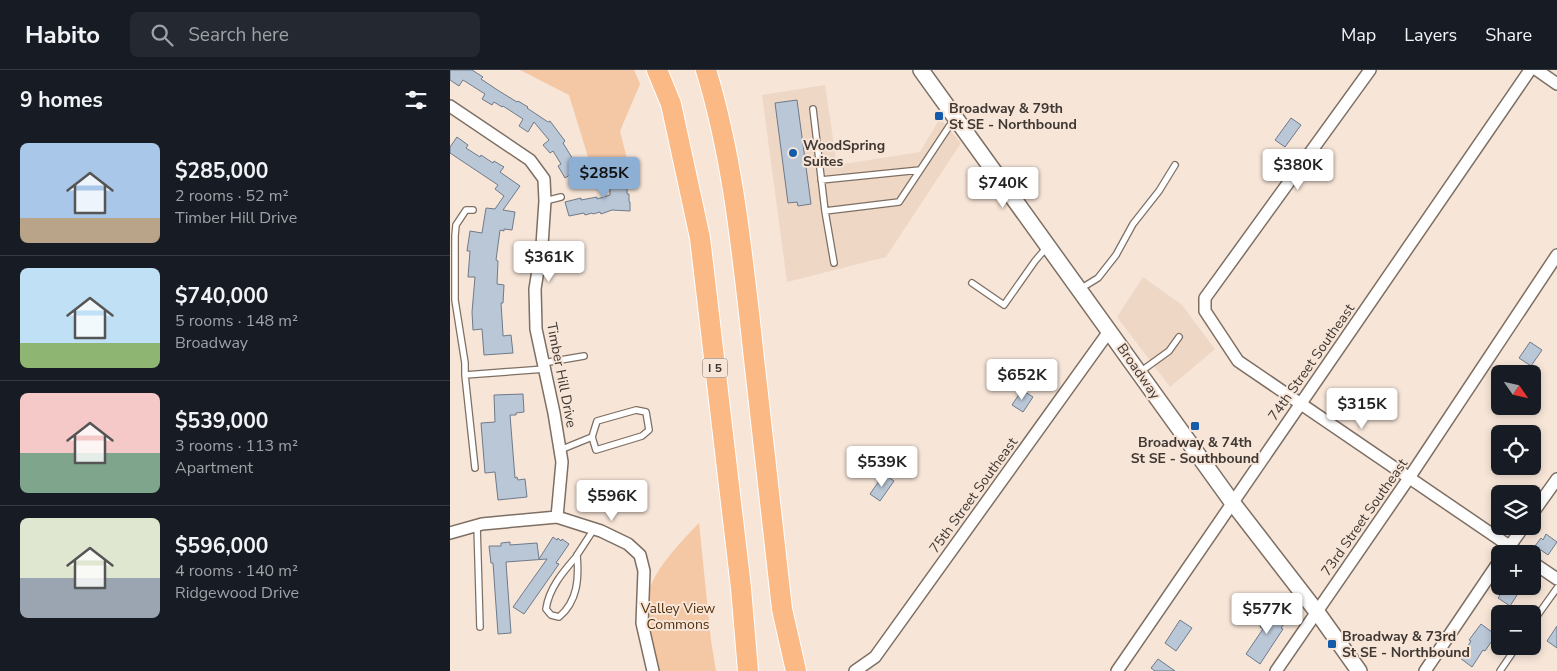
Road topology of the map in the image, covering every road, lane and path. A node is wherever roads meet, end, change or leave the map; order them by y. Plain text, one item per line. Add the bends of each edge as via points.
1 (657, 70) edge
2 (706, 70) edge
3 (921, 70) edge
4 (1370, 70) edge
5 (1530, 70) edge
6 (1537, 70) edge
7 (1557, 84) edge
8 (450, 107) edge
9 (813, 109) dead end
10 (956, 118) junction
11 (1175, 165) dead end
12 (920, 170) junction
13 (821, 180) junction
14 (560, 197) dead end
15 (545, 201) junction
16 (473, 210) dead end
17 (825, 212) junction
18 (542, 245) junction
19 (561, 246) dead end
20 (1048, 246) junction
21 (1557, 255) edge
22 (834, 263) dead end
23 (972, 283) dead end
24 (1080, 289) junction
25 (1110, 330) junction
26 (1179, 337) dead end
27 (584, 356) dead end
28 (544, 366) junction
29 (1140, 372) junction
30 (465, 375) junction
31 (1300, 404) junction
32 (592, 437) junction
33 (560, 450) junction
34 (475, 468) dead end
35 (1409, 478) junction
36 (1557, 479) edge
37 (1541, 501) edge
38 (1232, 502) junction
39 (557, 517) junction
40 (477, 525) junction
41 (594, 529) junction
42 (450, 533) edge
43 (1500, 545) edge
44 (577, 555) junction
45 (1541, 568) edge
46 (1491, 573) edge
47 (1557, 579) edge
48 (1557, 588) edge
49 (1541, 610) edge
50 (1317, 612) junction
51 (480, 627) dead end
52 (1511, 655) edge
53 (653, 671) edge
54 (748, 671) edge
55 (796, 671) edge
56 (854, 671) edge
57 (1117, 671) edge
58 (1276, 671) edge
59 (1359, 671) edge
60 (1425, 671) edge
61 (1500, 671) edge

1 - 54 highway, I 5 via 671,104 700,238
2 - 55 highway via 728,156 739,224 782,609
3 - 10 street, Broadway
4 - 31 street via 1205,298 1205,310 1238,361
5 - 31 street, 74th Street Southeast
6 - 7 street
8 - 15 street, Timber Hill Drive via 530,160 544,179
9 - 13 lane
10 - 12 lane
10 - 20 street, Broadway
11 - 24 lane via 1133,224 1116,255 1098,278
12 - 13 lane
12 - 17 lane via 899,202
13 - 17 lane
14 - 15 lane
15 - 18 street, Timber Hill Drive
16 - 30 lane via 466,210 455,231 455,300
17 - 22 lane
18 - 19 lane
18 - 28 street, Timber Hill Drive via 535,289 536,329
20 - 23 lane via 1004,305
20 - 24 street, Broadway
21 - 35 street, 73rd Street Southeast
24 - 25 street, Broadway
25 - 29 street, Broadway
25 - 56 street, 75th Street Southeast via 875,657
26 - 29 lane via 1169,351
27 - 28 lane
28 - 30 lane
28 - 33 street, Timber Hill Drive
29 - 38 street, Broadway
30 - 34 lane
31 - 35 street
31 - 38 street, 74th Street Southeast
32 - 32 lane via 597,421 636,410 646,412 649,430 642,436 596,450
32 - 33 lane
33 - 39 street, Timber Hill Drive via 562,462
35 - 43 street
35 - 50 street, 73rd Street Southeast
36 - 37 street
38 - 50 street, Broadway
38 - 57 street, 74th Street Southeast
39 - 40 street
39 - 41 street
40 - 42 street
40 - 51 lane
41 - 44 lane
41 - 53 street via 628,544 640,555 644,572 642,623
44 - 44 lane via 547,600 546,609 551,615 559,617 573,598 579,577
45 - 47 street
46 - 60 street
48 - 49 lane
50 - 58 street, 73rd Street Southeast
50 - 59 street, Broadway
52 - 61 lane

